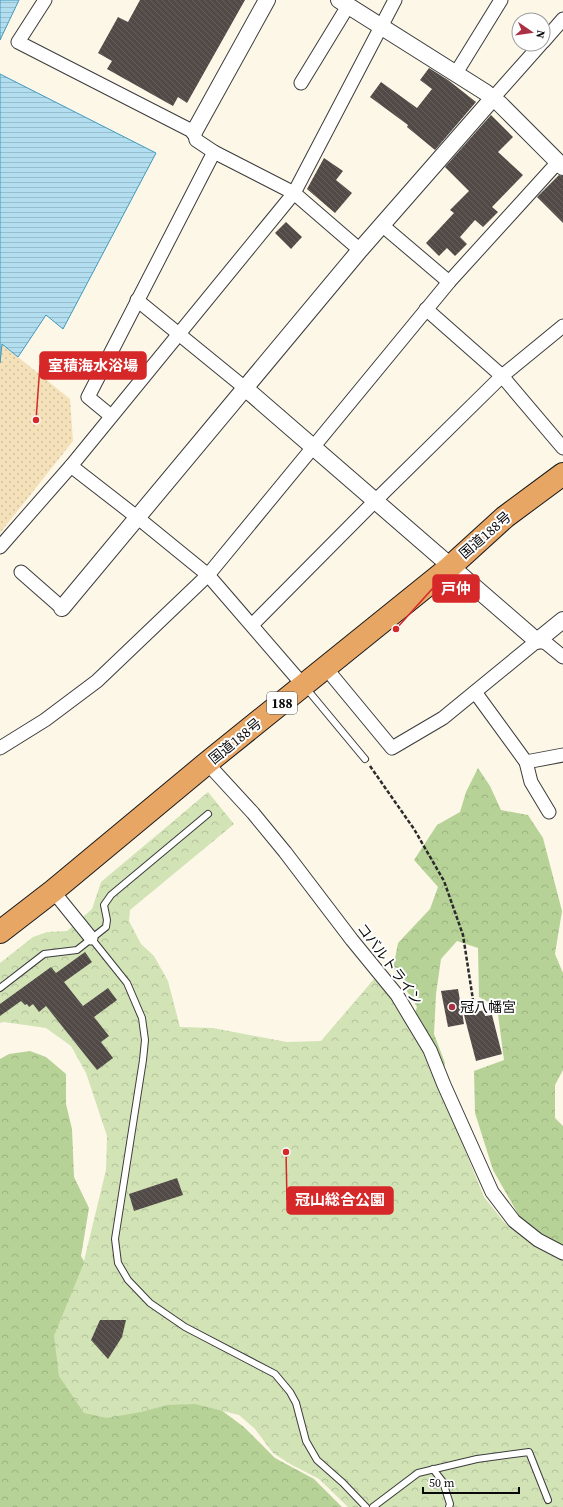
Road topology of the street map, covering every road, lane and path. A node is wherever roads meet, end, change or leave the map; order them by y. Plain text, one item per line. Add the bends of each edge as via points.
1 (45, 0) edge
2 (267, 0) edge
3 (395, 0) edge
4 (501, 0) edge
5 (344, 3) edge
6 (563, 19) edge
7 (382, 26) junction
8 (551, 33) edge
9 (534, 52) edge
10 (456, 73) junction
11 (301, 83) dead end
12 (494, 98) junction
13 (194, 132) junction
14 (214, 152) junction
15 (561, 162) edge
16 (294, 193) junction
17 (383, 226) junction
18 (360, 250) junction
19 (449, 282) junction
20 (137, 300) junction
21 (426, 309) junction
22 (563, 326) edge
23 (179, 333) junction
24 (502, 376) junction
25 (245, 388) junction
26 (111, 416) junction
27 (313, 446) junction
28 (563, 448) edge
29 (71, 466) junction
30 (563, 474) edge
31 (375, 501) junction
32 (138, 518) junction
33 (0, 547) edge
34 (450, 567) junction
35 (21, 572) dead end
36 (208, 575) junction
37 (62, 608) joint
38 (563, 620) edge
39 (252, 625) junction
40 (537, 641) junction
41 (563, 657) edge
42 (325, 667) junction
43 (303, 685) junction
44 (475, 692) junction
45 (0, 748) edge
46 (563, 755) edge
47 (365, 759) joint
48 (526, 762) junction
49 (207, 763) junction
50 (549, 812) dead end
51 (208, 814) dead end
52 (53, 891) junction
53 (0, 932) edge
54 (91, 938) junction
55 (0, 988) edge
56 (472, 1000) dead end
57 (563, 1253) edge
58 (433, 1469) junction
59 (548, 1500) dead end
60 (366, 1507) edge
61 (373, 1507) edge
62 (449, 1507) edge

1 - 13 street via 18,42
2 - 13 street
3 - 7 street
4 - 10 street
5 - 7 street
5 - 11 street
6 - 8 street
7 - 10 street
7 - 16 street
9 - 12 street
10 - 12 street
12 - 15 street
12 - 17 street
13 - 14 street via 196,140
14 - 16 street
14 - 20 street
15 - 19 street
16 - 18 street
16 - 23 street
17 - 18 street
17 - 19 street
18 - 25 street
19 - 21 street
20 - 23 street
20 - 26 street via 88,397
21 - 24 street
21 - 27 street
22 - 24 street
23 - 25 street
23 - 26 street
24 - 28 street
24 - 31 street
25 - 27 street
25 - 32 street
26 - 29 street
27 - 31 street
27 - 36 street
29 - 32 street
29 - 33 street
30 - 34 highway, 国道188号 / 188 via 505,517
31 - 34 street
31 - 39 street
32 - 36 street
32 - 37 street
34 - 40 street
34 - 42 highway, 国道188号 / 188
35 - 37 street
36 - 39 street
36 - 45 street via 97,681 45,720
38 - 40 street
39 - 43 street
40 - 41 street via 546,643
40 - 44 street
42 - 43 highway, 国道188号 / 188
42 - 44 street via 392,748 444,718
43 - 47 lane
43 - 49 highway, 国道188号 / 188
44 - 48 street
46 - 48 street
47 - 56 path via 414,829 444,881 463,935
48 - 50 street via 531,782
49 - 52 highway, 国道188号 / 188
49 - 57 street, コバルトライン via 285,852 397,995 430,1050 492,1192 514,1221 538,1240
51 - 54 lane via 111,895 104,905 106,927
52 - 53 highway, 国道188号 / 188
52 - 54 street
54 - 55 lane via 77,950 44,954
54 - 60 lane via 128,983 142,1018 145,1040 115,1239 118,1263 128,1280 150,1303 185,1327 275,1374 296,1403 306,1441 316,1460
58 - 59 lane via 477,1459 529,1452
58 - 61 lane via 418,1473
58 - 62 lane via 443,1482

